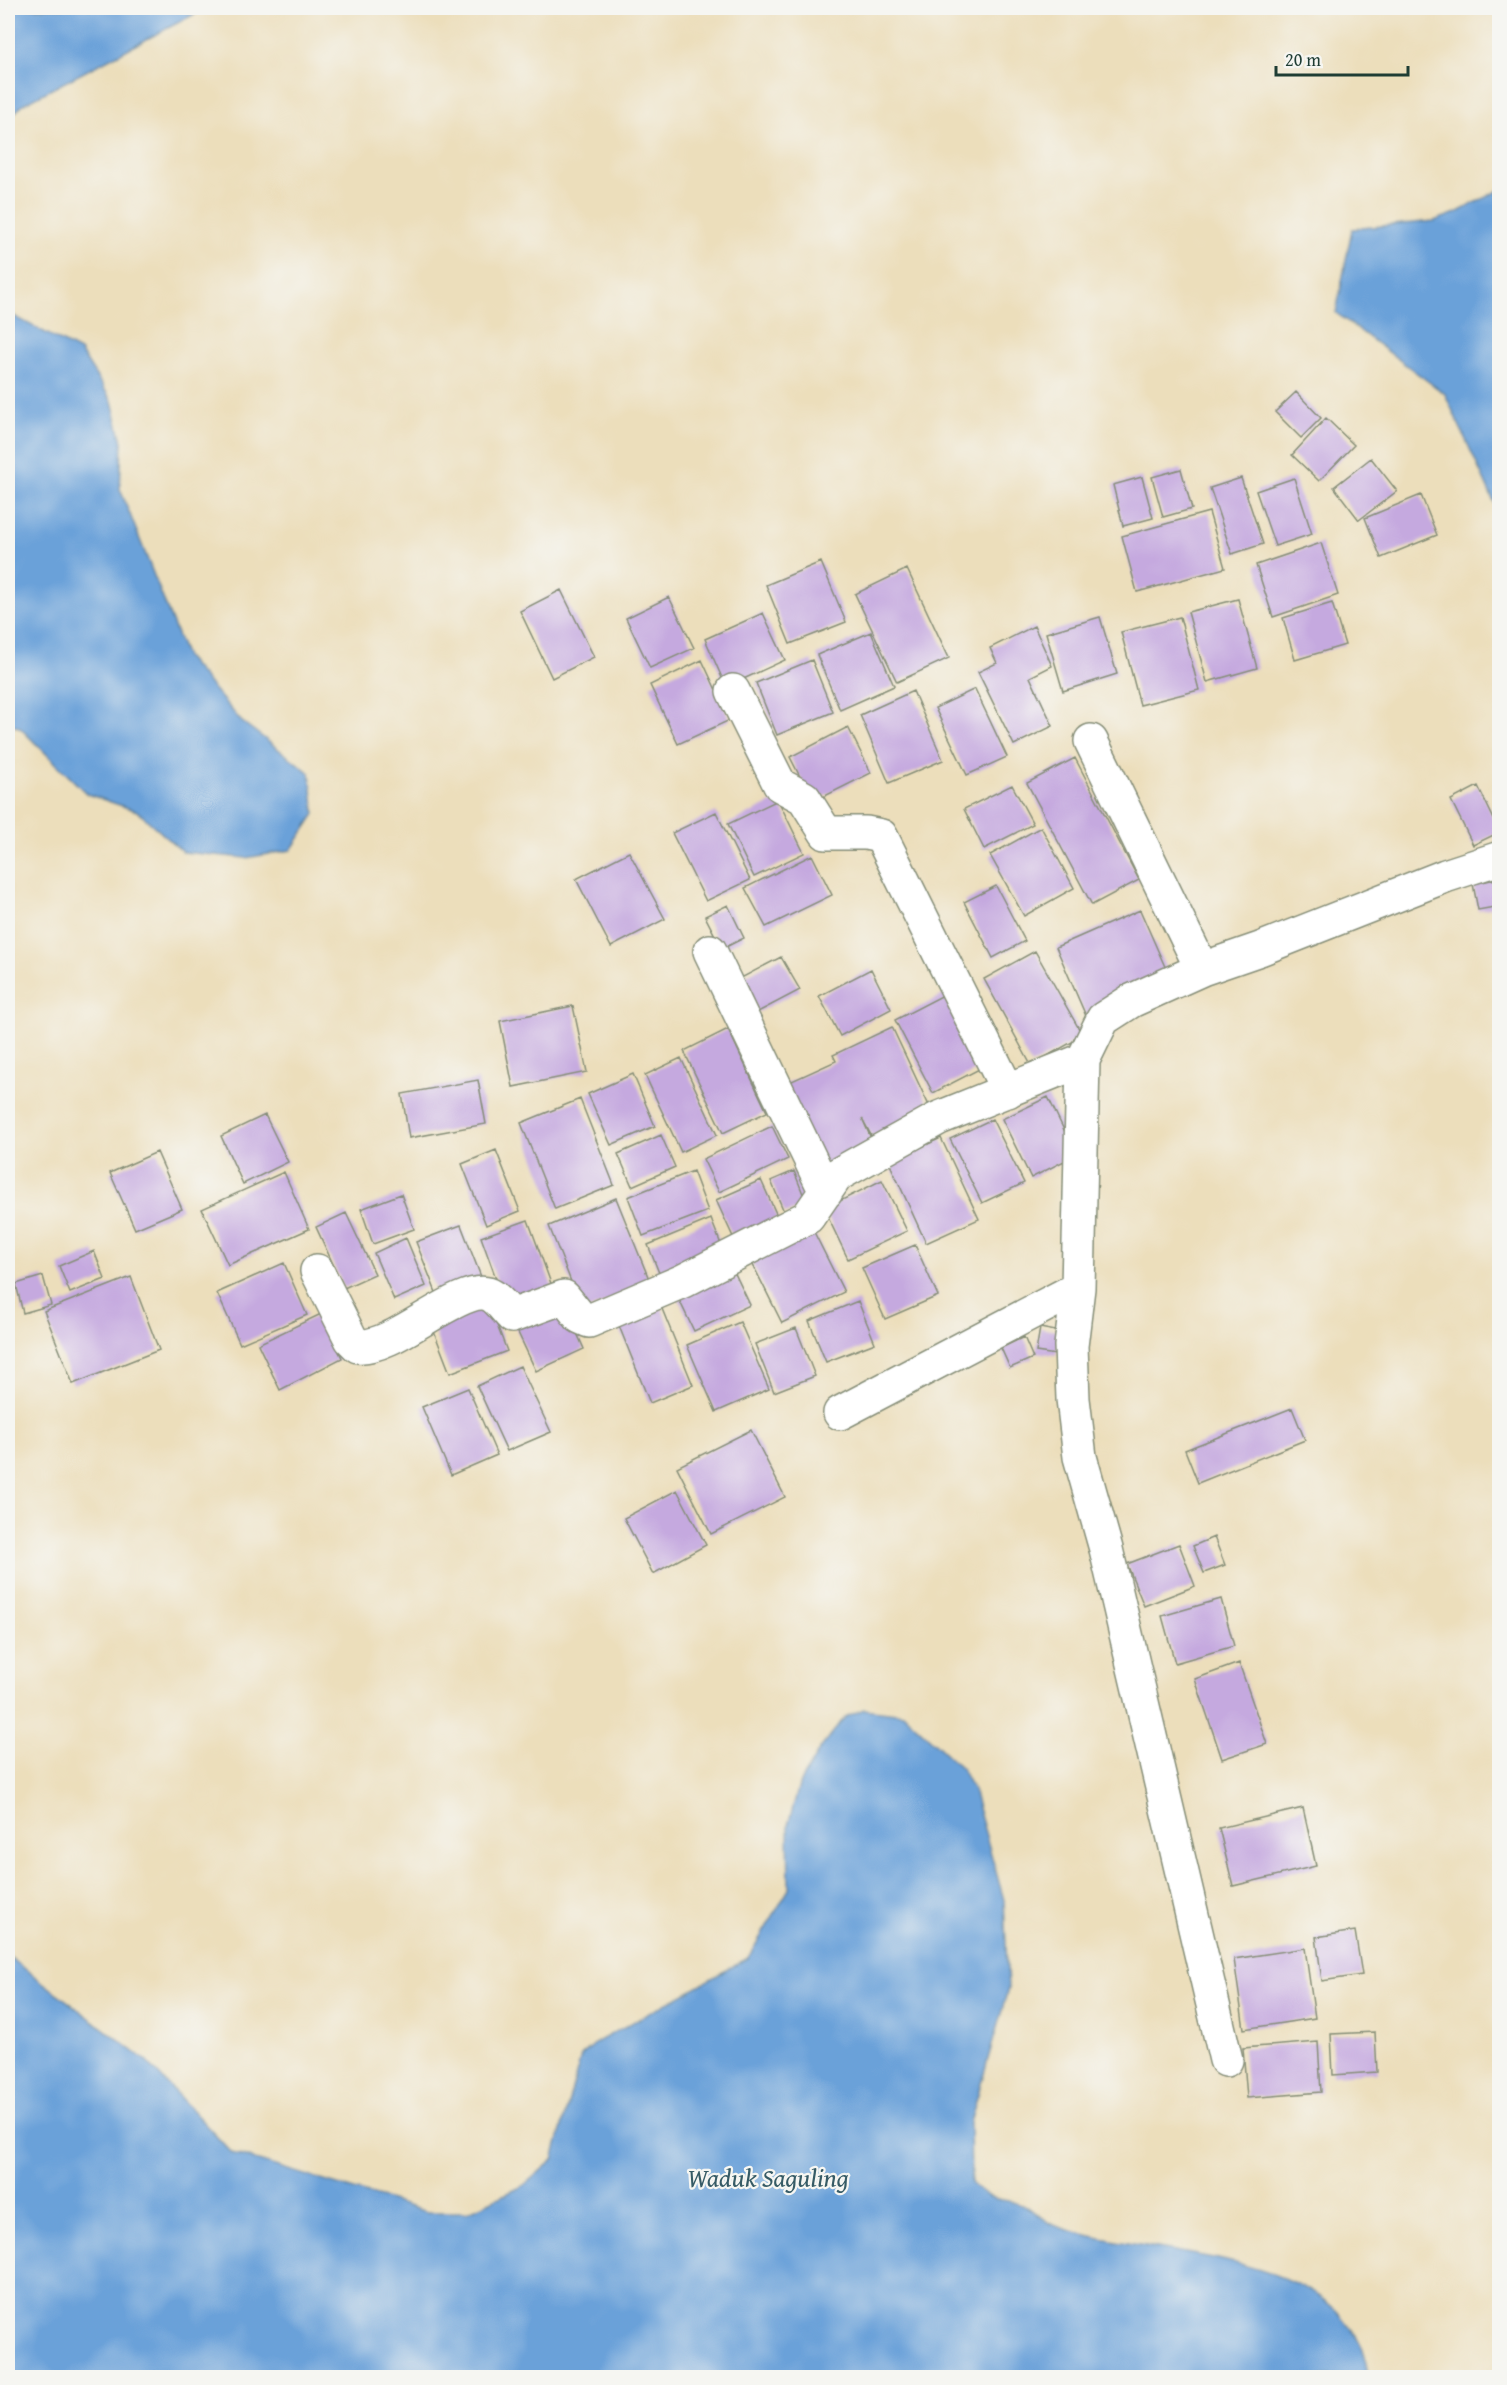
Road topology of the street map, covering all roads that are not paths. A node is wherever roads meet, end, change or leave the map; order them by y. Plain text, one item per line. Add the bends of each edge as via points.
1 (733, 691) dead end
2 (1091, 741) dead end
3 (1500, 858) edge
4 (710, 951) dead end
5 (1202, 969) junction
6 (1083, 1060) junction
7 (1008, 1091) junction
8 (826, 1192) junction
9 (317, 1270) dead end
10 (1078, 1288) junction
11 (840, 1413) dead end
12 (1226, 2060) dead end

1 - 7 street via 780,785 804,798 826,833 866,832 882,836
2 - 5 street
3 - 5 street
4 - 8 street
5 - 6 street via 1131,1001 1103,1019
6 - 7 street
6 - 10 street
7 - 8 street via 939,1118 837,1175
8 - 9 street via 808,1217 683,1281 589,1321 580,1317 564,1297 512,1316 493,1296 484,1293 464,1298 376,1344 358,1346
10 - 11 street
10 - 12 street via 1071,1346 1072,1399 1080,1458 1106,1549

